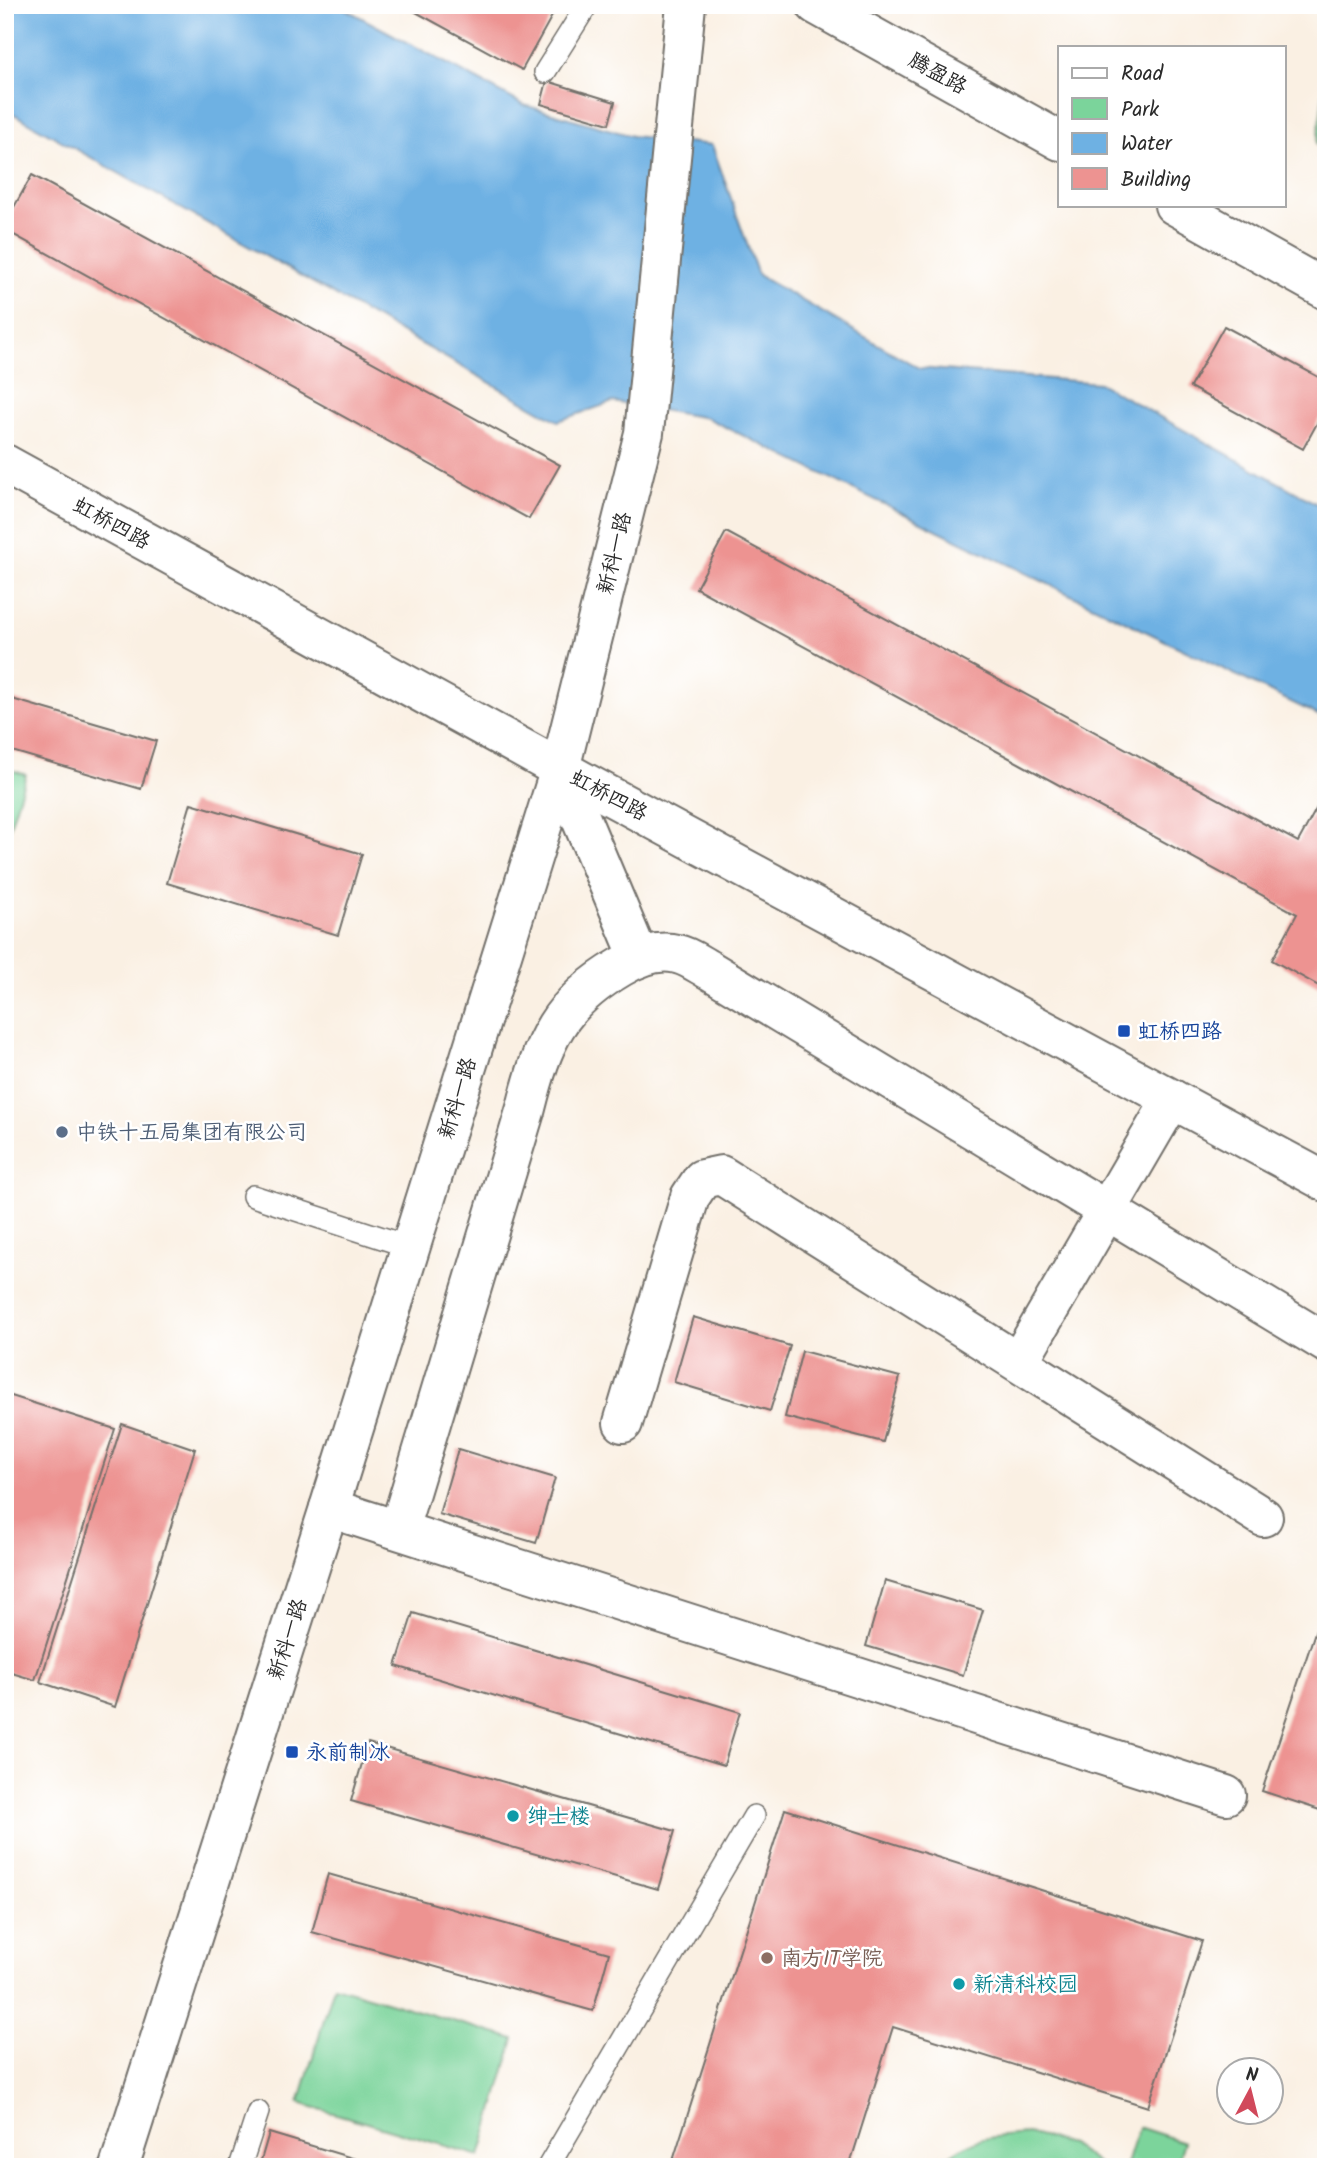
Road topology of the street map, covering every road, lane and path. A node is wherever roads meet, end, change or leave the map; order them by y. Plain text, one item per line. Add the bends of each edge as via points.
1 (587, 5) edge
2 (686, 5) edge
3 (816, 5) edge
4 (545, 72) dead end
5 (1058, 140) edge
6 (1176, 206) edge
7 (1326, 290) edge
8 (5, 464) edge
9 (560, 769) junction
10 (639, 957) junction
11 (1172, 1098) junction
12 (1326, 1182) edge
13 (253, 1196) dead end
14 (1107, 1210) junction
15 (410, 1247) junction
16 (1326, 1343) edge
17 (1019, 1361) junction
18 (623, 1423) dead end
19 (329, 1508) junction
20 (1263, 1517) dead end
21 (399, 1529) junction
22 (1226, 1795) dead end
23 (754, 1816) dead end
24 (258, 2112) dead end
25 (119, 2167) edge
26 (240, 2167) edge
27 (548, 2167) edge

1 - 4 lane
2 - 9 street, 新科一路 via 644,433
3 - 5 street, 腾盈路
6 - 7 street
8 - 9 street, 虹桥四路
9 - 10 street
9 - 11 street, 虹桥四路
9 - 15 street, 新科一路
10 - 14 street via 679,954 700,965
10 - 21 street via 595,983 559,1019 537,1062
11 - 12 street, 虹桥四路
11 - 14 street
13 - 15 lane
14 - 16 street
14 - 17 street
15 - 19 street, 新科一路
17 - 18 street via 721,1175 702,1179 690,1197
17 - 20 street
19 - 21 street
19 - 25 street, 新科一路
21 - 22 street
23 - 27 lane
24 - 26 lane

